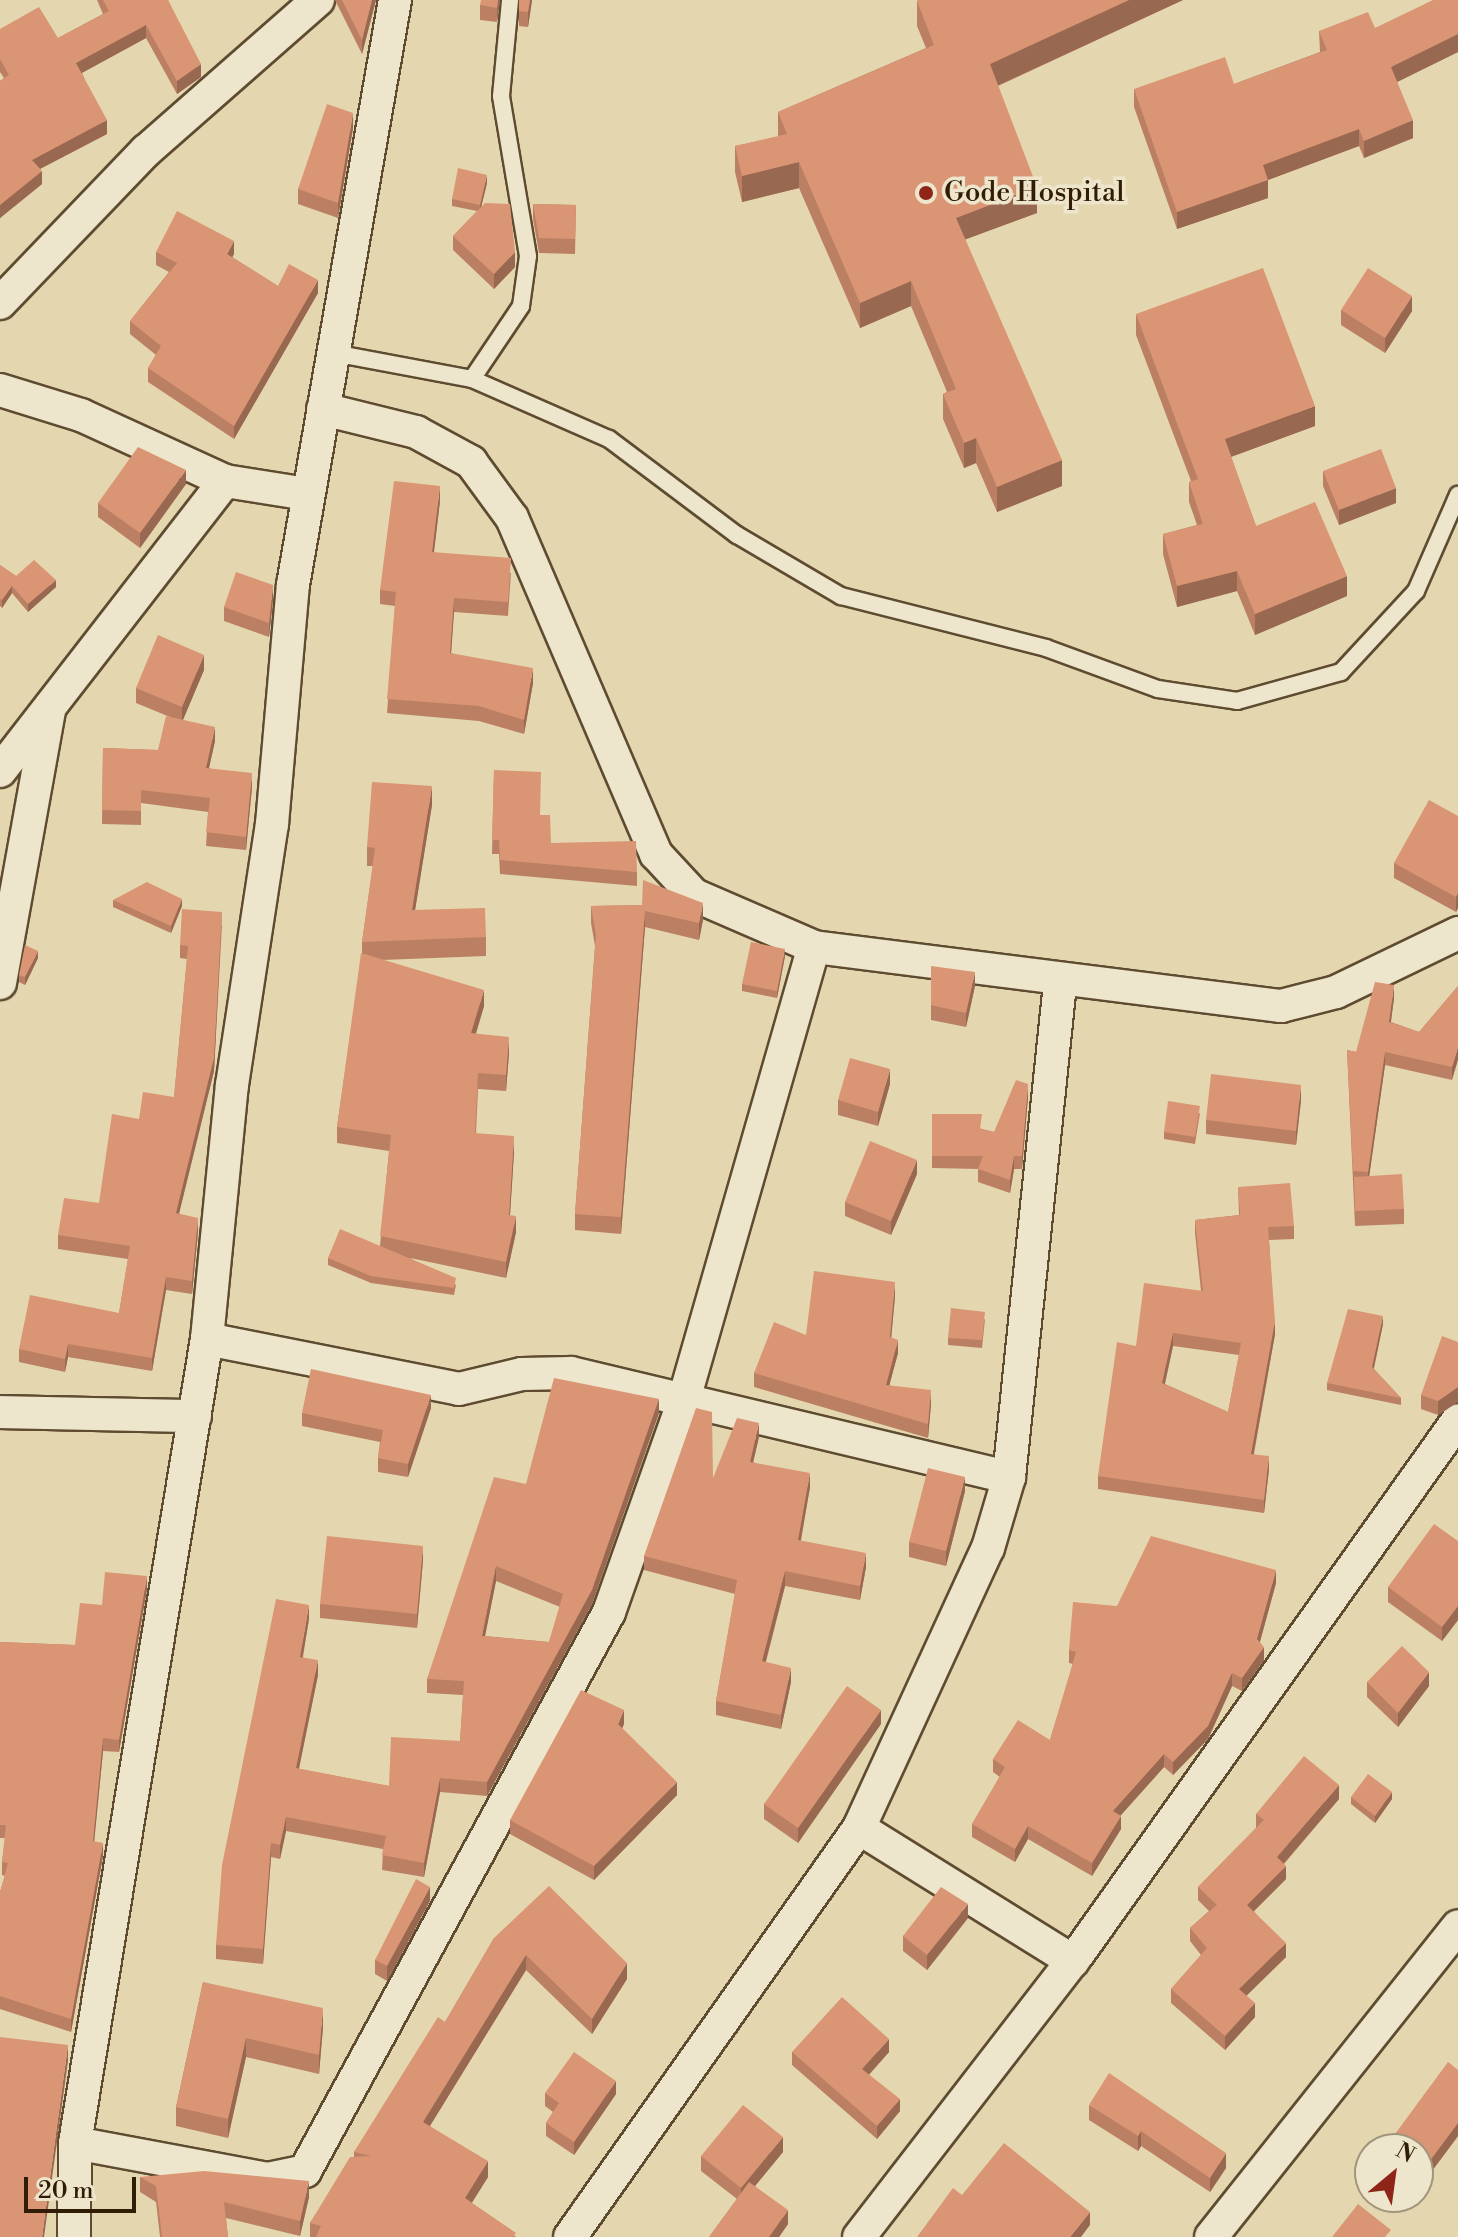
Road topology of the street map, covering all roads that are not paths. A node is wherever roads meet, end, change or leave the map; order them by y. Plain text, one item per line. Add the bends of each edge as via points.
1 (318, 0) edge
2 (395, 0) edge
3 (510, 0) edge
4 (0, 303) edge
5 (334, 353) junction
6 (472, 379) junction
7 (0, 390) edge
8 (323, 409) junction
9 (225, 481) junction
10 (307, 494) junction
11 (1458, 495) edge
12 (49, 708) junction
13 (0, 771) edge
14 (1458, 933) edge
15 (814, 947) junction
16 (1060, 982) junction
17 (0, 983) edge
18 (207, 1339) junction
19 (683, 1403) junction
20 (0, 1412) edge
21 (195, 1416) junction
22 (1458, 1420) edge
23 (1009, 1477) junction
24 (859, 1828) junction
25 (1458, 1926) edge
26 (1073, 1961) junction
27 (75, 2143) junction
28 (74, 2237) edge
29 (570, 2237) edge
30 (859, 2237) edge
31 (1211, 2237) edge

1 - 4 street via 146,151
2 - 5 street
3 - 6 lane via 501,96 528,256 521,306
5 - 6 lane
5 - 8 street
6 - 11 lane via 609,439 737,535 841,596 1046,648 1158,689 1237,701 1341,672 1416,591
7 - 9 street via 81,415
8 - 10 street
8 - 15 street via 416,432 471,462 512,518 656,854 694,895
9 - 10 street
9 - 12 street
10 - 18 street
12 - 13 street
12 - 17 street
14 - 16 street via 1336,992 1281,1006
15 - 16 street
15 - 19 street
16 - 23 street
18 - 19 street via 459,1389 522,1374 571,1373
18 - 21 street
19 - 23 street
19 - 27 street via 609,1612 305,2171 268,2179
20 - 21 street
21 - 27 street
22 - 26 street
23 - 24 street via 988,1548
24 - 26 street
24 - 29 street
25 - 31 street
26 - 30 street
27 - 28 street

